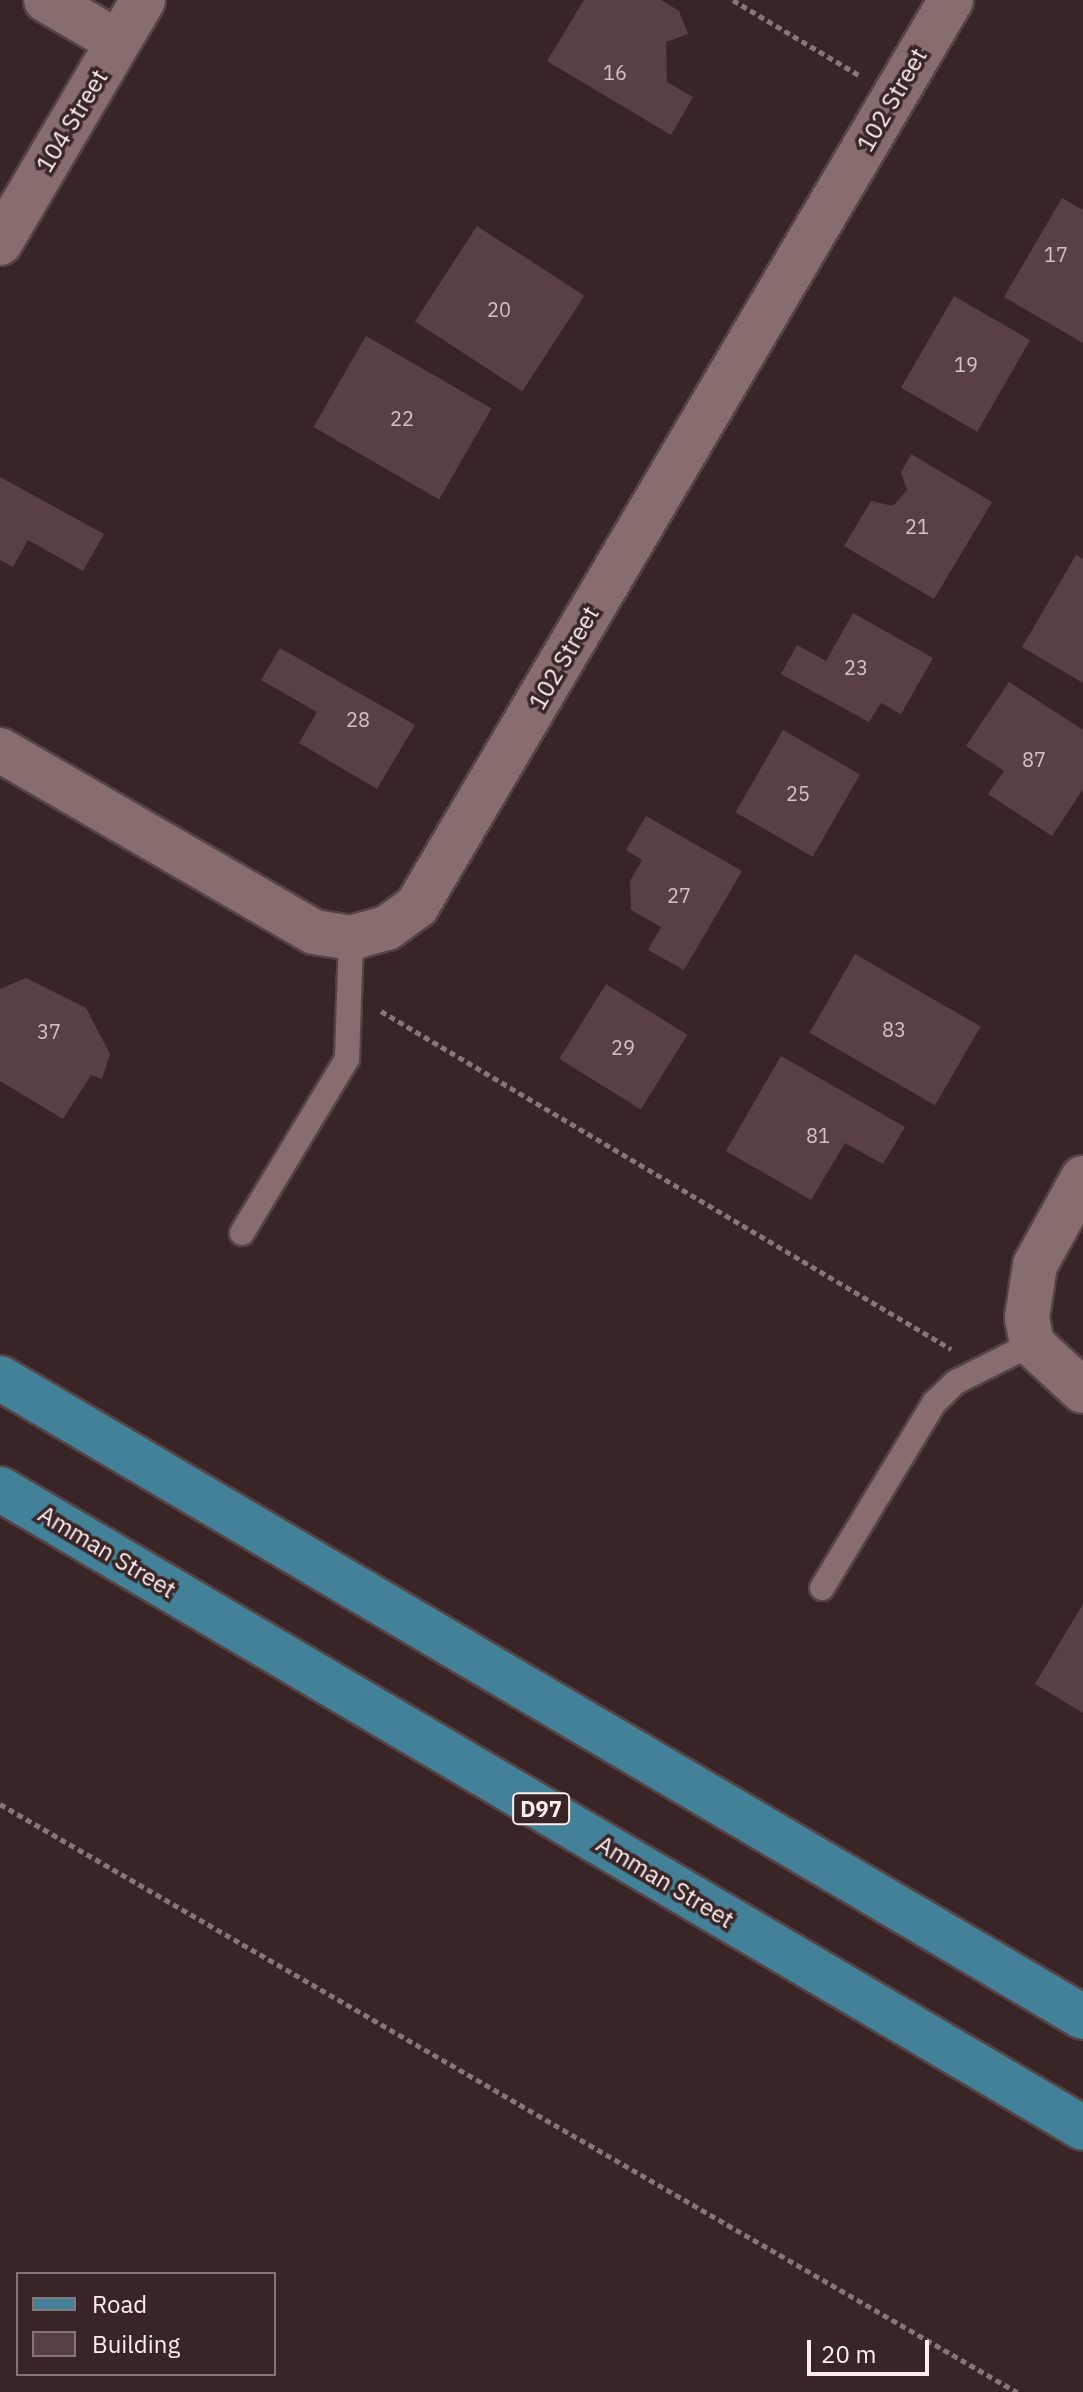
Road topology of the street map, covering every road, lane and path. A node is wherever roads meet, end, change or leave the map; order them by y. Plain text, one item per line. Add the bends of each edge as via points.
1 (46, 0) edge
2 (143, 0) edge
3 (733, 0) edge
4 (951, 0) edge
5 (118, 42) junction
6 (894, 97) junction
7 (0, 243) edge
8 (0, 750) edge
9 (351, 938) junction
10 (353, 994) junction
11 (1083, 1178) edge
12 (242, 1233) dead end
13 (1032, 1344) junction
14 (983, 1368) junction
15 (0, 1378) edge
16 (1083, 1391) edge
17 (0, 1489) edge
18 (822, 1588) dead end
19 (0, 1804) edge
20 (1083, 2017) edge
21 (1083, 2128) edge
22 (1017, 2392) edge

1 - 5 street
2 - 5 street, 104 Street
3 - 6 path
4 - 6 street, 102 Street
5 - 7 street, 104 Street
6 - 9 street, 102 Street via 417,906 387,928
8 - 9 street, 102 Street via 314,932
9 - 10 lane
10 - 12 lane via 352,1035 338,1081
10 - 14 path
11 - 13 street via 1035,1265 1027,1318
13 - 14 lane
13 - 16 street
14 - 18 lane via 956,1382 916,1427
15 - 20 main road
17 - 21 main road, Amman Street / D97
19 - 22 path

